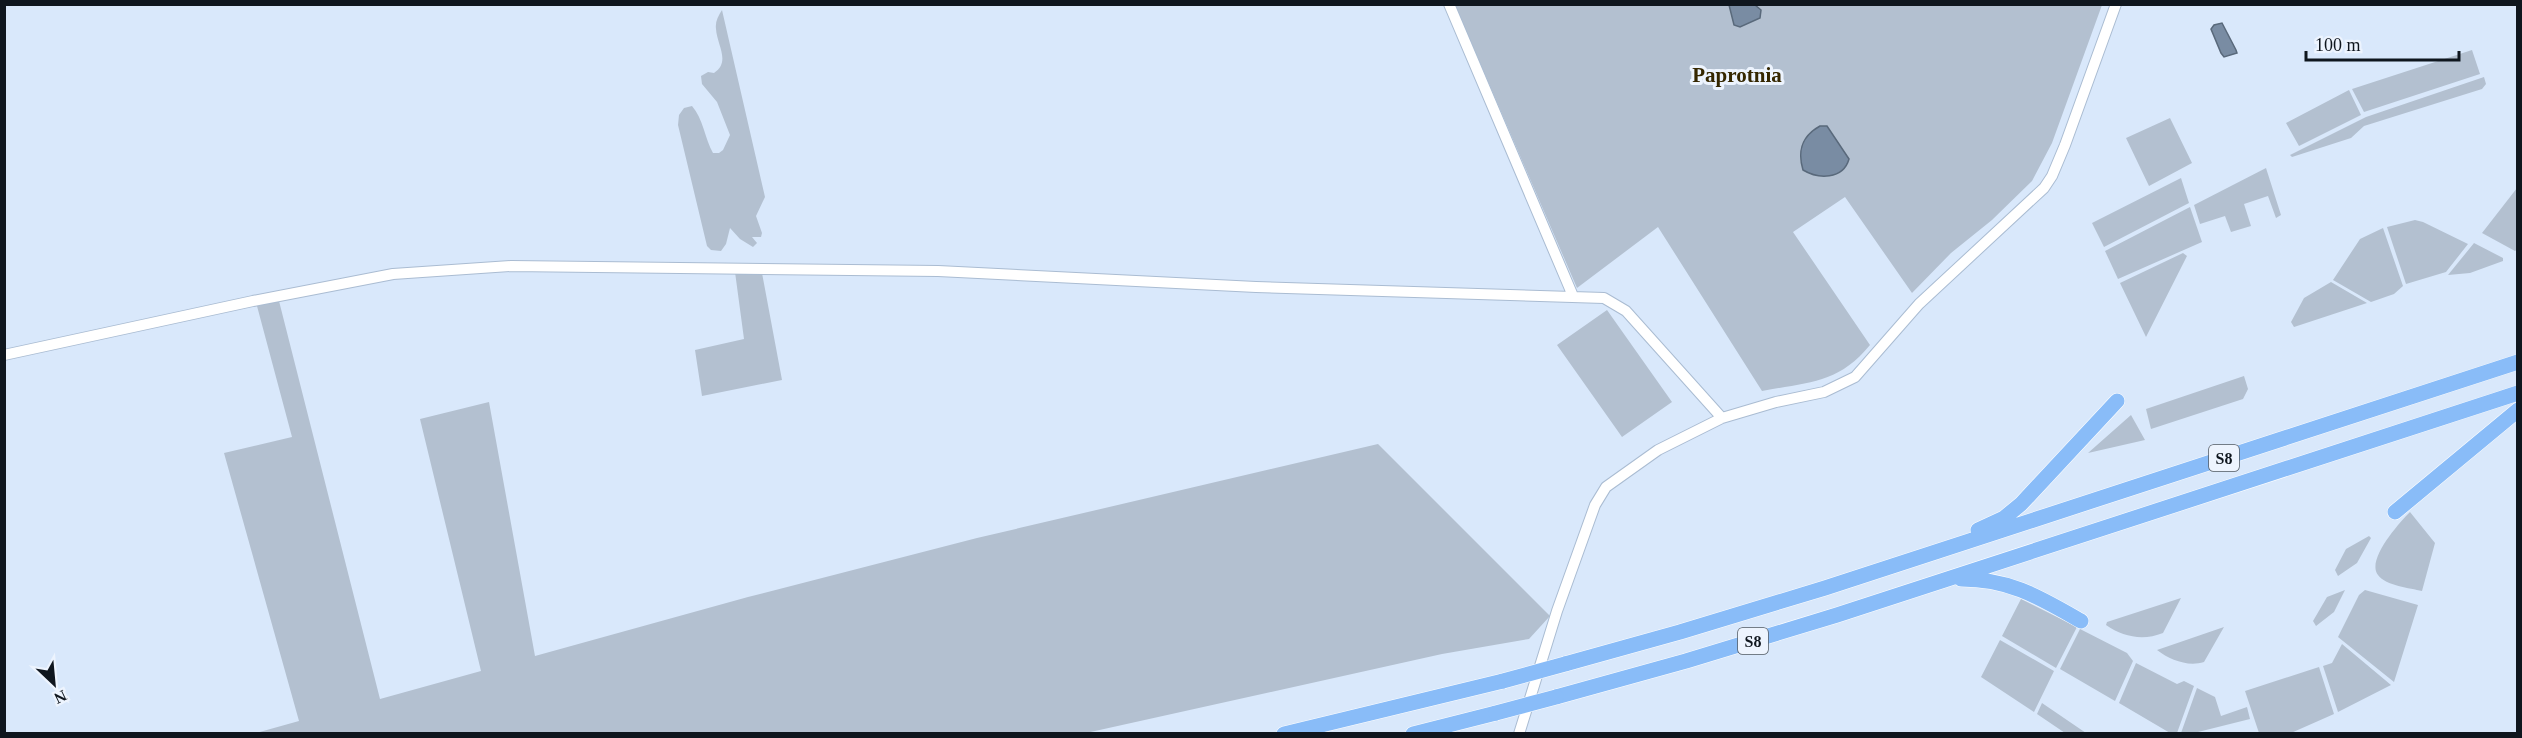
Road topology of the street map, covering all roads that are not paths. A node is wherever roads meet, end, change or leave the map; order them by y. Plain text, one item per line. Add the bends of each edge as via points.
1 (1449, 4) edge
2 (2116, 4) edge
3 (1573, 296) junction
4 (4, 355) edge
5 (2517, 363) edge
6 (2517, 393) edge
7 (2117, 400) dead end
8 (2517, 410) edge
9 (1722, 418) junction
10 (2395, 512) dead end
11 (1930, 554) junction
12 (1949, 578) junction
13 (2081, 621) dead end
14 (1284, 734) edge
15 (1413, 734) edge
16 (1518, 734) edge

1 - 3 street
2 - 9 street via 2065,145 2044,188 1919,304 1855,377 1824,392
3 - 4 street via 1256,287 938,271 511,266 387,275
3 - 9 street via 1604,298 1626,311
5 - 11 highway, S8
6 - 12 highway, S8
7 - 11 highway via 2021,504 2004,518
8 - 10 highway
9 - 16 street via 1658,450 1599,496 1557,610
11 - 14 highway, S8, bridge via 1743,614 1565,664
12 - 13 highway via 1987,579 2016,586
12 - 15 highway, S8, bridge via 1736,646

